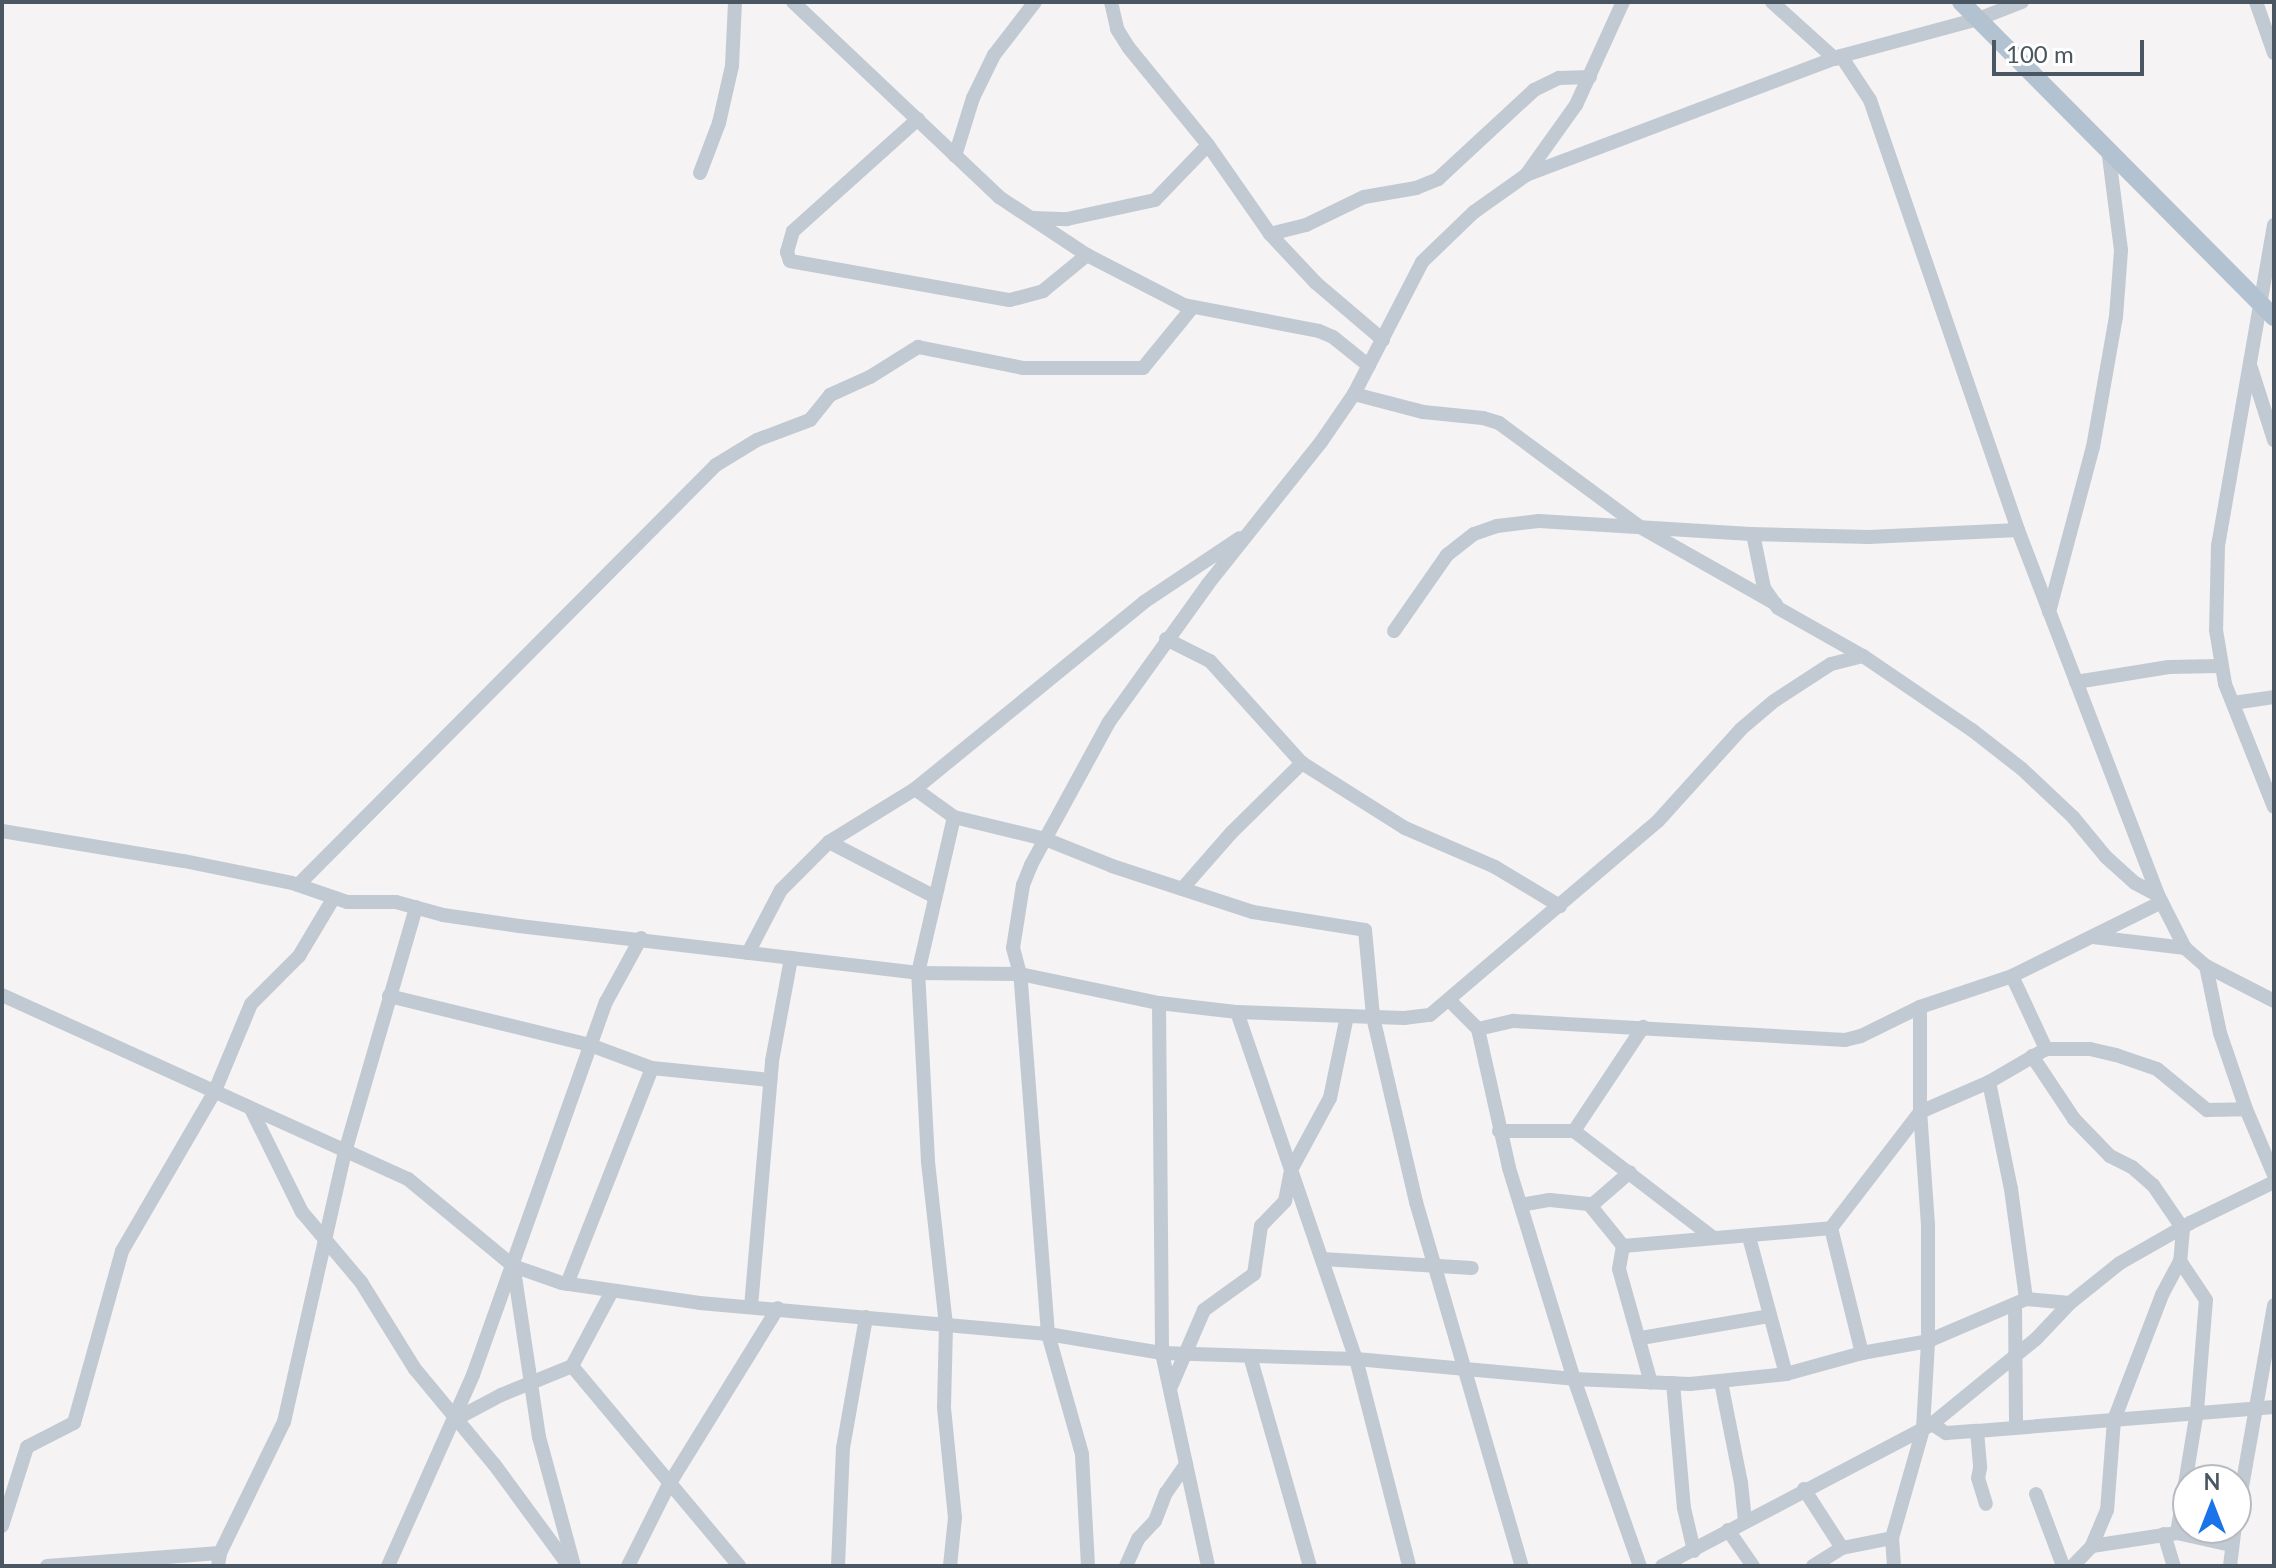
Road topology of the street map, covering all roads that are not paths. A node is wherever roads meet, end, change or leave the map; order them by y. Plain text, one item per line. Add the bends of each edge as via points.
1 (735, 2) edge
2 (793, 2) edge
3 (1035, 2) edge
4 (1111, 2) edge
5 (1623, 2) edge
6 (1772, 2) edge
7 (1961, 2) edge
8 (2022, 2) edge
9 (2256, 2) edge
10 (1978, 19) junction
11 (2269, 23) edge
12 (2274, 53) edge
13 (1838, 58) junction
14 (1590, 77) junction
15 (918, 119) junction
16 (1208, 145) junction
17 (2108, 149) junction
18 (955, 156) junction
19 (700, 173) dead end
20 (1526, 175) junction
21 (1029, 218) junction
22 (2274, 225) edge
23 (1270, 234) junction
24 (1087, 255) junction
25 (2259, 303) junction
26 (1192, 308) junction
27 (2274, 317) edge
28 (1383, 340) junction
29 (2249, 364) junction
30 (1369, 366) junction
31 (1354, 394) junction
32 (2274, 440) edge
33 (1640, 527) junction
34 (1253, 530) junction
35 (2018, 530) junction
36 (1753, 534) junction
37 (1776, 604) junction
38 (2049, 612) junction
39 (1394, 631) dead end
40 (1166, 639) junction
41 (1863, 656) junction
42 (2219, 666) junction
43 (2076, 682) junction
44 (2274, 697) edge
45 (2233, 703) junction
46 (1302, 763) junction
47 (915, 789) junction
48 (2274, 807) edge
49 (954, 817) junction
50 (2, 831) edge
51 (1045, 839) junction
52 (829, 842) junction
53 (298, 885) junction
54 (1182, 889) junction
55 (935, 897) junction
56 (333, 899) junction
57 (2160, 899) junction
58 (1560, 906) junction
59 (416, 907) junction
60 (2092, 937) junction
61 (641, 938) junction
62 (2185, 948) junction
63 (748, 953) junction
64 (791, 958) junction
65 (2206, 966) junction
66 (918, 973) junction
67 (1020, 974) junction
68 (2012, 976) junction
69 (2, 995) edge
70 (389, 996) junction
71 (1450, 1001) junction
72 (2274, 1001) edge
73 (1159, 1003) junction
74 (1920, 1007) junction
75 (1237, 1012) junction
76 (1347, 1016) junction
77 (1373, 1017) junction
78 (1643, 1027) junction
79 (1478, 1029) junction
80 (590, 1045) junction
81 (2046, 1049) junction
82 (2032, 1056) junction
83 (652, 1068) junction
84 (770, 1080) junction
85 (1989, 1082) junction
86 (214, 1093) junction
87 (2246, 1109) junction
88 (252, 1111) junction
89 (1920, 1112) junction
90 (1499, 1131) junction
91 (1574, 1131) junction
92 (345, 1152) junction
93 (1291, 1170) junction
94 (1630, 1172) junction
95 (2274, 1174) edge
96 (2274, 1182) edge
97 (1521, 1205) junction
98 (1592, 1205) junction
99 (1831, 1228) junction
100 (2183, 1229) junction
101 (1711, 1236) junction
102 (1749, 1237) junction
103 (324, 1239) junction
104 (1623, 1246) junction
105 (1322, 1259) junction
106 (2180, 1261) junction
107 (513, 1266) junction
108 (1435, 1266) junction
109 (1472, 1268) dead end
110 (567, 1284) junction
111 (611, 1293) junction
112 (2021, 1302) junction
113 (2070, 1303) junction
114 (2274, 1305) edge
115 (751, 1307) junction
116 (778, 1308) junction
117 (1770, 1316) junction
118 (866, 1317) junction
119 (946, 1325) junction
120 (1048, 1334) junction
121 (1641, 1338) junction
122 (1928, 1341) junction
123 (1162, 1353) junction
124 (1862, 1353) junction
125 (2018, 1353) junction
126 (1185, 1354) junction
127 (1250, 1356) junction
128 (1356, 1359) junction
129 (572, 1366) junction
130 (1462, 1367) junction
131 (1786, 1374) junction
132 (1574, 1379) junction
133 (1721, 1382) junction
134 (531, 1383) junction
135 (1651, 1383) junction
136 (1673, 1383) junction
137 (1170, 1390) junction
138 (2266, 1407) edge
139 (2197, 1411) junction
140 (454, 1420) junction
141 (2114, 1420) junction
142 (2016, 1426) junction
143 (1928, 1427) junction
144 (1977, 1431) junction
145 (1186, 1464) junction
146 (2251, 1464) edge
147 (668, 1486) junction
148 (1804, 1489) junction
149 (2036, 1494) dead end
150 (1986, 1504) dead end
151 (1745, 1521) junction
152 (2, 1526) edge
153 (1728, 1530) junction
154 (2171, 1534) junction
155 (1892, 1538) junction
156 (2231, 1545) joint
157 (2092, 1546) junction
158 (1842, 1548) junction
159 (1694, 1551) junction
160 (219, 1559) edge
161 (47, 1566) edge
162 (388, 1566) edge
163 (572, 1566) edge
164 (628, 1566) edge
165 (739, 1566) edge
166 (838, 1566) edge
167 (950, 1566) edge
168 (1088, 1566) edge
169 (1126, 1566) edge
170 (1208, 1566) edge
171 (1310, 1566) edge
172 (1409, 1566) edge
173 (1522, 1566) edge
174 (1640, 1566) edge
175 (1662, 1566) edge
176 (1753, 1566) edge
177 (1813, 1566) edge
178 (1894, 1566) edge
179 (2063, 1566) edge
180 (2073, 1566) edge
181 (2174, 1566) edge
182 (2230, 1566) edge

1 - 19 street via 732,66
2 - 15 street
3 - 18 street via 994,55 973,98
4 - 16 street via 1123,39
5 - 14 street
6 - 13 street
7 - 10 main road
8 - 10 street
9 - 11 street
10 - 13 street
10 - 17 main road
11 - 12 street
13 - 20 street
13 - 35 street via 1870,100
14 - 20 street
14 - 23 street via 1559,78 1534,90 1438,179 1364,197 1306,225
15 - 18 street
15 - 24 street via 793,231 790,261 1010,300 1043,291
16 - 21 street via 1155,200 1067,219
16 - 23 street
17 - 25 main road
17 - 38 street via 2121,250 2116,317 2093,447
18 - 21 street
20 - 28 street via 1474,212 1422,262
21 - 24 street
22 - 25 street
23 - 28 street via 1316,283
24 - 26 street
25 - 27 main road
25 - 29 street
26 - 30 street via 1319,331
26 - 53 street via 1143,368 1023,368 918,347 830,395 810,420 757,440 716,465
28 - 30 street
29 - 32 street
29 - 42 street via 2218,545
30 - 31 street
31 - 33 street via 1423,412 1499,423
31 - 34 street
33 - 36 street
33 - 37 street
33 - 39 street via 1539,521 1474,534 1447,555
34 - 40 street
34 - 47 street via 1144,602
35 - 36 street via 1938,536
35 - 38 street
36 - 37 street via 1764,588
37 - 41 street
38 - 43 street
40 - 46 street via 1210,661
40 - 51 street via 1109,722
41 - 57 street via 2022,769 2106,857
41 - 58 street via 1819,670 1774,701 1741,729 1658,821
42 - 43 street via 2169,667
42 - 45 street
43 - 57 street
44 - 45 street
45 - 48 street
46 - 54 street
46 - 58 street via 1405,828 1495,867
47 - 49 street
47 - 52 street
49 - 51 street
49 - 55 street
50 - 53 street
51 - 54 street
51 - 67 street via 1023,885 1013,948
52 - 55 street
52 - 63 street via 781,890
53 - 56 street
54 - 77 street via 1253,912 1365,930
55 - 66 street
56 - 59 street
56 - 86 street via 299,956 251,1004
57 - 60 street
57 - 62 street
58 - 71 street
59 - 61 street
59 - 70 street
60 - 62 street
60 - 68 street
61 - 63 street
61 - 80 street via 606,1002
62 - 65 street
63 - 64 street
64 - 66 street
64 - 84 street
65 - 72 street
65 - 87 street via 2220,1033
66 - 67 street
66 - 119 street via 928,1161
67 - 73 street
67 - 120 street
68 - 74 street
68 - 81 street
69 - 86 street
70 - 80 street
70 - 92 street
71 - 77 street via 1430,1015
71 - 79 street
73 - 75 street
73 - 123 street
74 - 78 street via 1845,1040
74 - 89 street
75 - 76 street
75 - 93 street
76 - 77 street
76 - 93 street via 1330,1098
77 - 108 street
78 - 79 street via 1514,1021
78 - 91 street
79 - 90 street
80 - 83 street
80 - 107 street
81 - 82 street
81 - 87 street via 2116,1055 2157,1069 2207,1110
82 - 85 street
82 - 100 street via 2074,1119 2110,1156 2153,1185
83 - 84 street
83 - 110 street
84 - 115 street
85 - 89 street
85 - 112 street via 2011,1189
86 - 88 street
86 - 152 street via 122,1251 74,1423 27,1447
87 - 95 street
88 - 92 street
88 - 103 street via 302,1212
89 - 99 street
89 - 122 street via 1928,1225
90 - 91 street
90 - 97 street
91 - 94 street
92 - 103 street
92 - 107 street via 408,1179
93 - 105 street
93 - 126 street via 1285,1201 1261,1226 1254,1274 1204,1310
94 - 98 street
94 - 101 street
96 - 100 street
97 - 98 street via 1550,1200
97 - 132 street
98 - 104 street
99 - 102 street
99 - 124 street
100 - 106 street
100 - 113 street via 2120,1263
101 - 102 street
101 - 104 street
102 - 117 street
103 - 140 street via 361,1282
103 - 160 street via 284,1422
104 - 121 street via 1619,1269
105 - 108 street
105 - 128 street
106 - 139 street via 2206,1300
106 - 141 street
107 - 110 street
107 - 134 street
107 - 140 street
108 - 109 street
108 - 130 street
110 - 111 street
111 - 115 street
111 - 129 street
112 - 113 street
112 - 122 street
112 - 125 street
113 - 125 street
114 - 138 street
115 - 116 street
116 - 118 street
116 - 147 street
117 - 121 street
117 - 131 street
118 - 119 street
118 - 166 street via 843,1448
119 - 120 street
119 - 167 street via 944,1407 955,1518
120 - 123 street
120 - 168 street via 1082,1454
121 - 135 street
122 - 124 street
122 - 143 street
123 - 126 street
123 - 137 street
124 - 131 street
125 - 142 street
125 - 143 street
126 - 127 street
126 - 137 street
127 - 128 street
127 - 171 street
128 - 130 street
128 - 172 street
129 - 134 street
129 - 147 street
130 - 132 street
130 - 173 street
131 - 133 street
132 - 135 street
132 - 174 street
133 - 136 street
133 - 151 street
134 - 140 street
134 - 163 street
135 - 136 street
136 - 159 street via 1684,1508
137 - 145 street
138 - 139 street
138 - 146 street
139 - 141 street
139 - 154 street
140 - 162 street
140 - 163 street
141 - 142 street
141 - 157 street via 2107,1510
142 - 144 street
143 - 144 street via 1946,1433
143 - 148 street
143 - 155 street
144 - 150 street via 1978,1478
145 - 169 street
145 - 170 street
147 - 164 street
147 - 165 street
148 - 151 street
148 - 158 street
149 - 179 street
151 - 153 street
153 - 159 street
153 - 176 street
154 - 156 street
154 - 157 street
154 - 181 street
155 - 158 street
155 - 178 street
156 - 182 street
157 - 180 street
158 - 177 street
159 - 175 street
160 - 161 street

